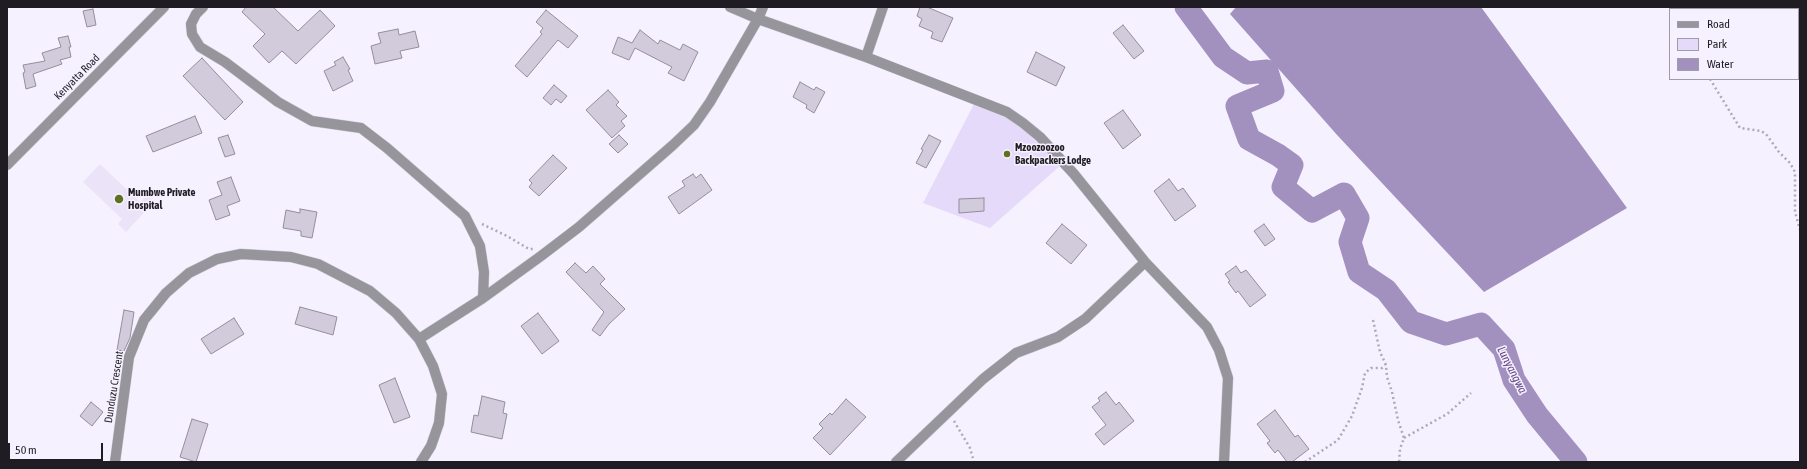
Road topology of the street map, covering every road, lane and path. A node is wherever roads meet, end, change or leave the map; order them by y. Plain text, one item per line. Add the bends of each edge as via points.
1 (164, 7) edge
2 (203, 7) edge
3 (730, 7) edge
4 (763, 7) edge
5 (883, 7) edge
6 (758, 19) junction
7 (866, 57) junction
8 (1711, 80) edge
9 (7, 165) edge
10 (465, 216) junction
11 (1800, 230) edge
12 (536, 249) dead end
13 (1145, 262) junction
14 (483, 298) junction
15 (1373, 320) dead end
16 (419, 339) junction
17 (1386, 365) junction
18 (1471, 393) dead end
19 (948, 412) junction
20 (1404, 438) junction
21 (116, 462) edge
22 (421, 462) edge
23 (896, 462) edge
24 (974, 462) edge
25 (1224, 462) edge
26 (1306, 462) edge
27 (1399, 462) edge

1 - 9 street, Kenyatta Road
2 - 10 street via 190,24 192,34 200,47 225,62 278,102 312,121 361,128
3 - 6 street
4 - 6 street
5 - 7 street
6 - 7 street
6 - 14 street via 694,125 579,227
7 - 13 street via 1007,112 1023,123 1040,137 1074,174
8 - 11 path via 1740,128 1766,134 1790,163 1795,172 1795,212
10 - 12 path via 528,249
10 - 14 street via 480,246 484,272
13 - 19 street via 1085,319 1058,337 1016,353 983,378
13 - 25 street via 1207,327 1219,350 1228,378
14 - 16 street
15 - 17 path via 1380,352
16 - 21 street, Dunduzu Crescent via 396,313 370,290 318,264 264,254 241,254 217,259 189,273 166,293 144,320 129,357
16 - 22 street, Dunduzu Crescent via 433,366 442,394 439,423 431,446
17 - 20 path via 1387,378
17 - 26 path via 1382,368 1372,368 1365,373 1352,416 1338,440
18 - 20 path via 1447,414
19 - 23 street
19 - 24 path via 970,448
20 - 27 path

